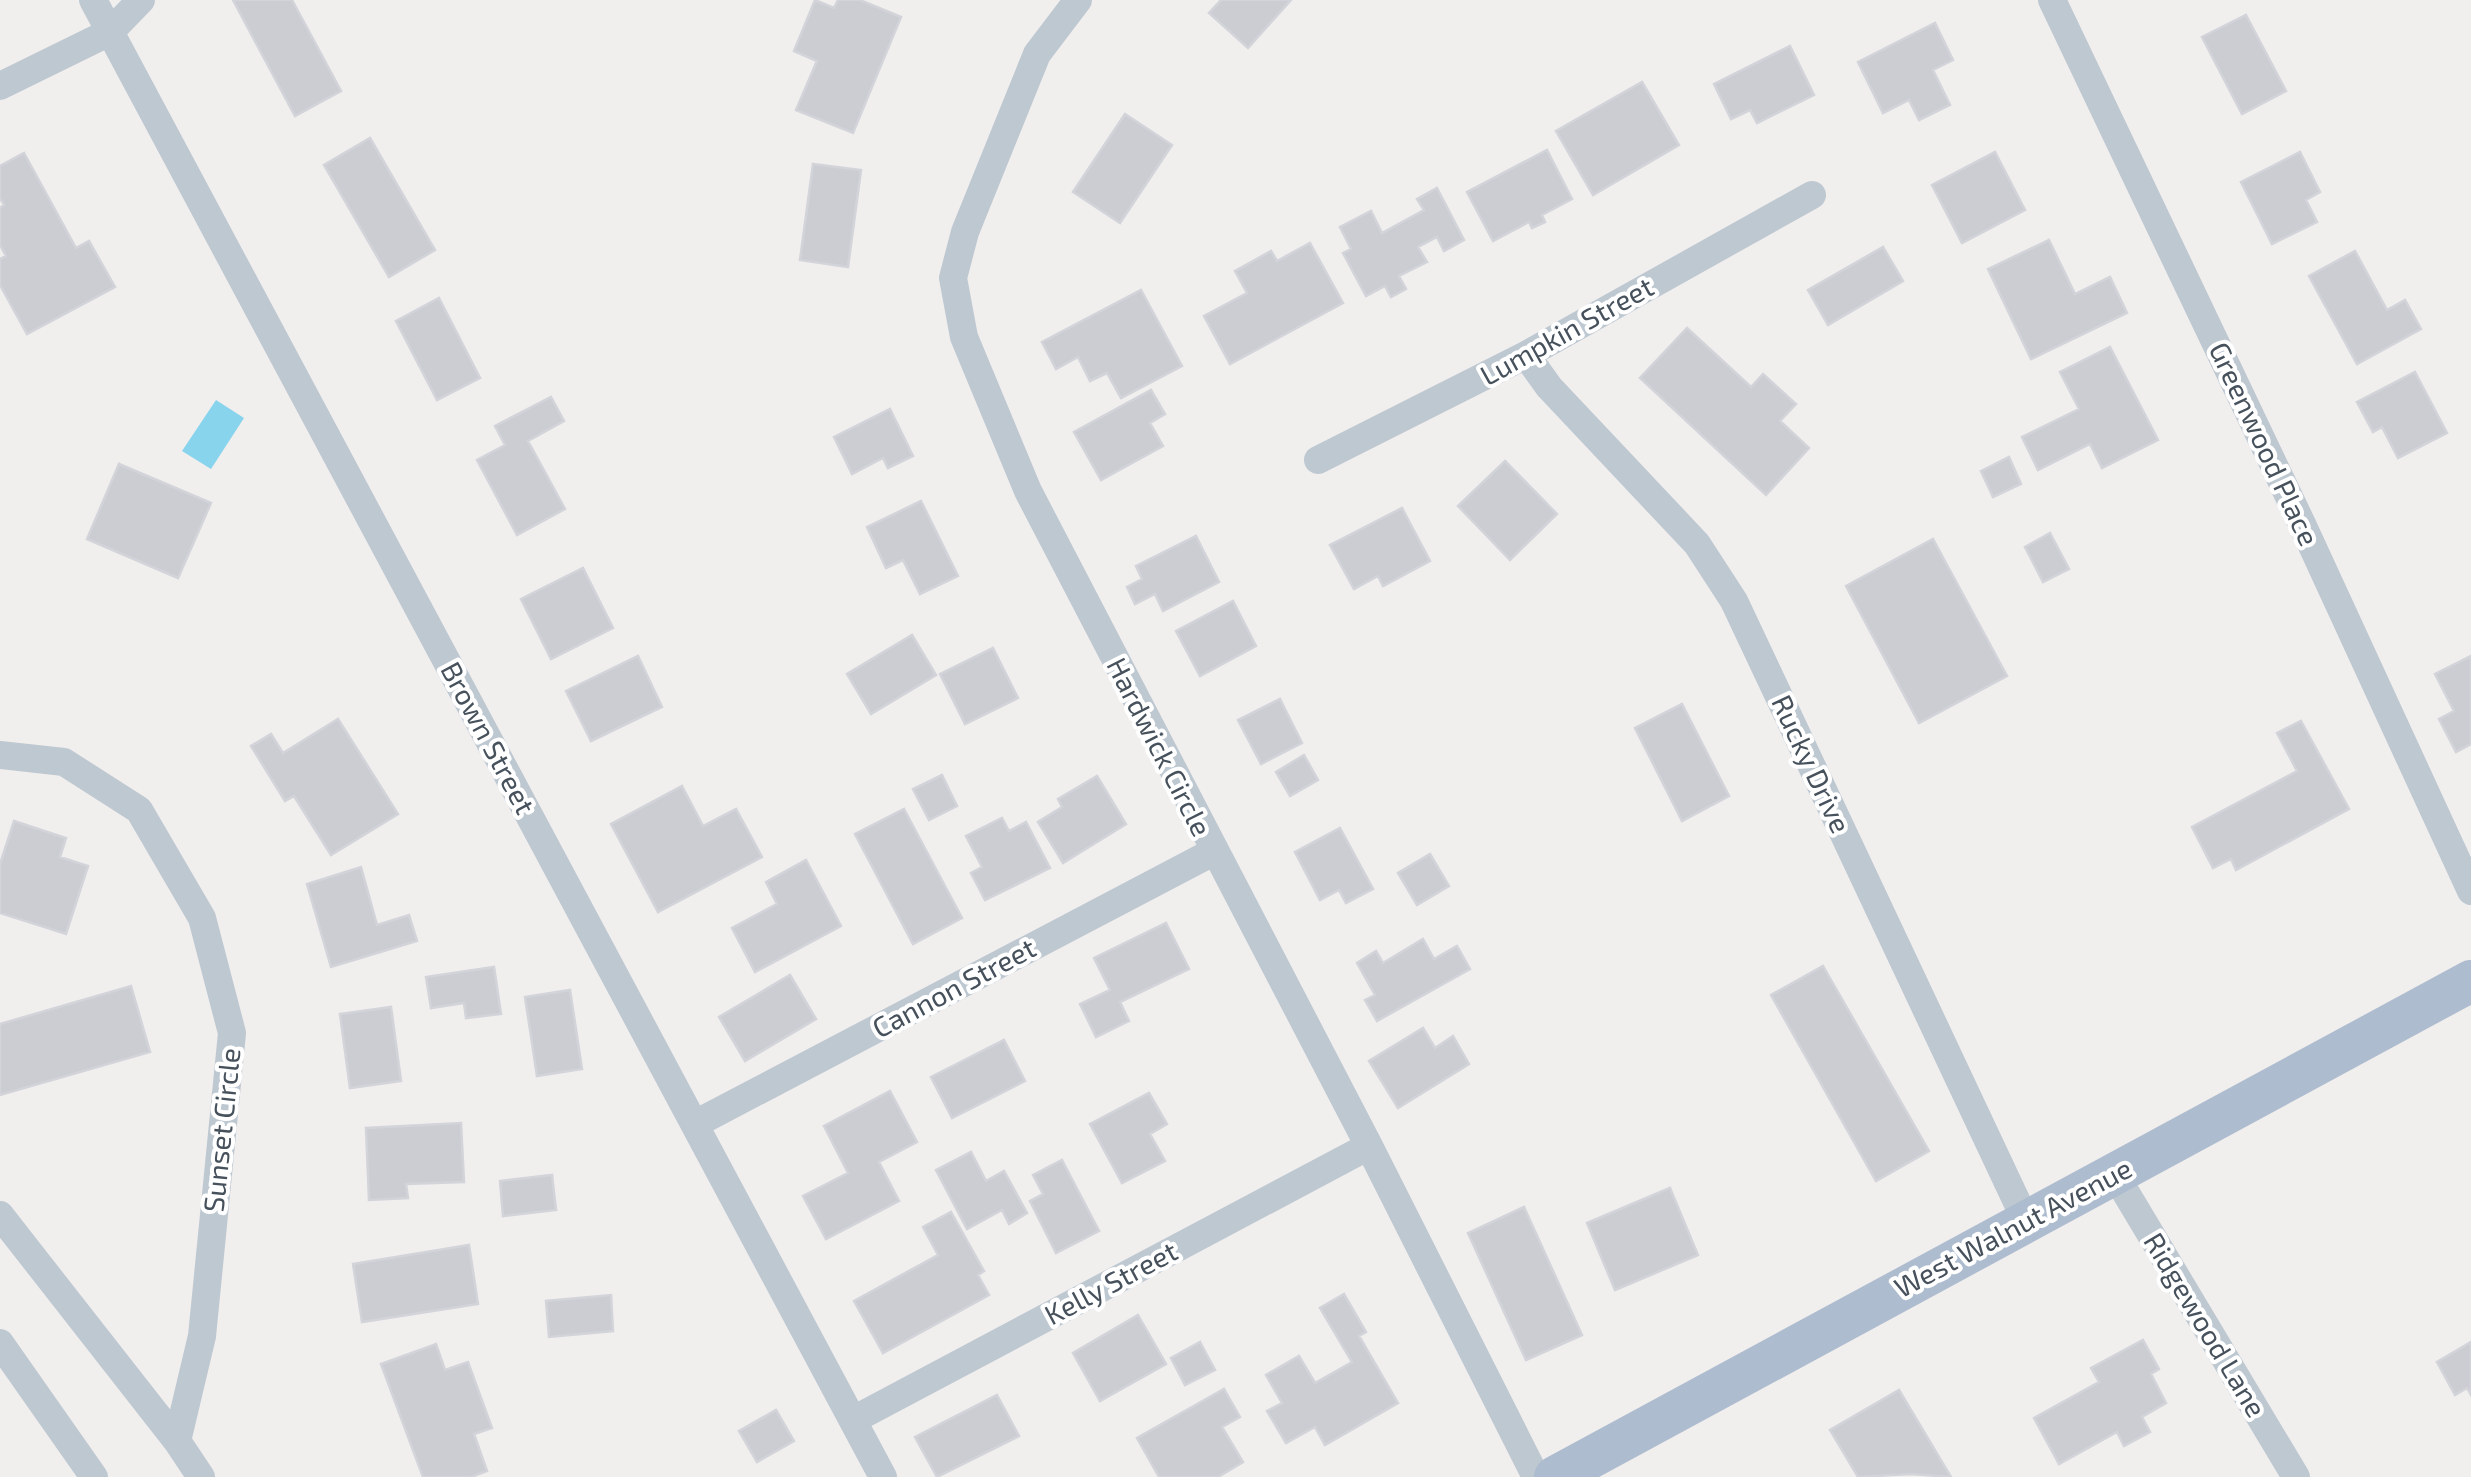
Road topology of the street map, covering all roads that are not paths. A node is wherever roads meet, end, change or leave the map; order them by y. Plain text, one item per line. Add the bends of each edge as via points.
1 (93, 0) edge
2 (141, 0) edge
3 (1078, 0) edge
4 (2052, 0) edge
5 (110, 32) junction
6 (0, 86) edge
7 (1812, 195) dead end
8 (1526, 354) junction
9 (1318, 460) dead end
10 (0, 755) edge
11 (1213, 852) junction
12 (2471, 891) edge
13 (2471, 981) edge
14 (695, 1124) junction
15 (1369, 1146) junction
16 (2114, 1173) junction
17 (0, 1215) edge
18 (2026, 1221) junction
19 (0, 1343) edge
20 (853, 1420) junction
21 (176, 1441) junction
22 (94, 1477) edge
23 (201, 1477) edge
24 (883, 1477) edge
25 (1536, 1477) edge
26 (1556, 1477) edge
27 (2296, 1477) edge

1 - 5 street, Brown Street
2 - 5 street
3 - 11 street, Hardwick Circle via 1037,54 953,278 964,337 1028,491
4 - 12 street, Greenwood Place
5 - 6 street
5 - 14 street, Brown Street
7 - 8 street, Lumpkin Street
8 - 9 street, Lumpkin Street
8 - 18 street, Rucky Drive via 1697,544 1734,601
10 - 21 street, Sunset Circle via 64,762 138,810 202,918 232,1034 202,1336
11 - 14 street, Cannon Street
11 - 15 street, Hardwick Circle
13 - 16 main road, West Walnut Avenue
14 - 20 street, Brown Street
15 - 20 street, Kelly Street
15 - 25 street, Hardwick Circle
16 - 18 main road, West Walnut Avenue
16 - 27 street, Ridgewood Lane
17 - 21 street
18 - 26 main road, West Walnut Avenue
19 - 22 street
20 - 24 street, Brown Street
21 - 23 street

